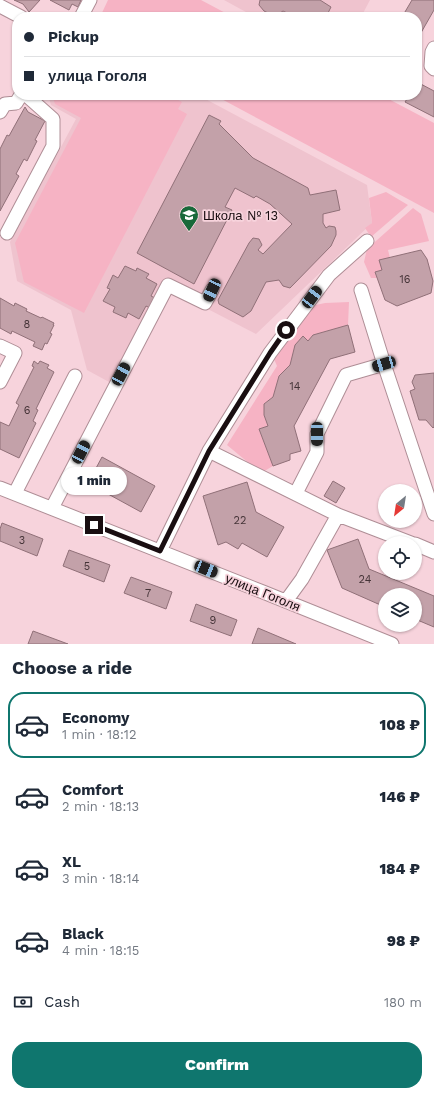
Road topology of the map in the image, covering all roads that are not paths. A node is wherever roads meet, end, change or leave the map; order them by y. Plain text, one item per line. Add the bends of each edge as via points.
1 (90, 0) edge
2 (0, 6) edge
3 (12, 12) edge
4 (83, 12) edge
5 (434, 48) edge
6 (434, 69) edge
7 (18, 100) edge
8 (32, 100) edge
9 (0, 112) edge
10 (8, 233) dead end
11 (367, 241) dead end
12 (212, 290) dead end
13 (361, 290) dead end
14 (0, 346) edge
15 (384, 364) junction
16 (75, 376) dead end
17 (0, 382) edge
18 (209, 451) junction
19 (0, 488) edge
20 (15, 493) junction
21 (296, 493) junction
22 (52, 508) junction
23 (338, 514) junction
24 (434, 514) edge
25 (393, 536) edge
26 (422, 547) edge
27 (160, 551) junction
28 (434, 552) edge
29 (286, 601) junction
30 (392, 644) edge

1 - 4 street
2 - 3 street
5 - 6 street via 431,66
7 - 9 street via 16,103 4,104
8 - 10 street via 53,119 53,146
11 - 18 street via 329,275 270,353
12 - 22 street via 206,303 168,285
13 - 15 street
14 - 17 street via 15,353
15 - 21 street via 346,375 317,434 317,452
15 - 24 street
16 - 20 street
18 - 21 street
18 - 27 street
19 - 20 street, улица Гоголя
20 - 22 street, улица Гоголя
21 - 23 street
22 - 27 street, улица Гоголя
23 - 25 street
23 - 29 street via 302,579
26 - 28 street
27 - 29 street, улица Гоголя
29 - 30 street, улица Гоголя

